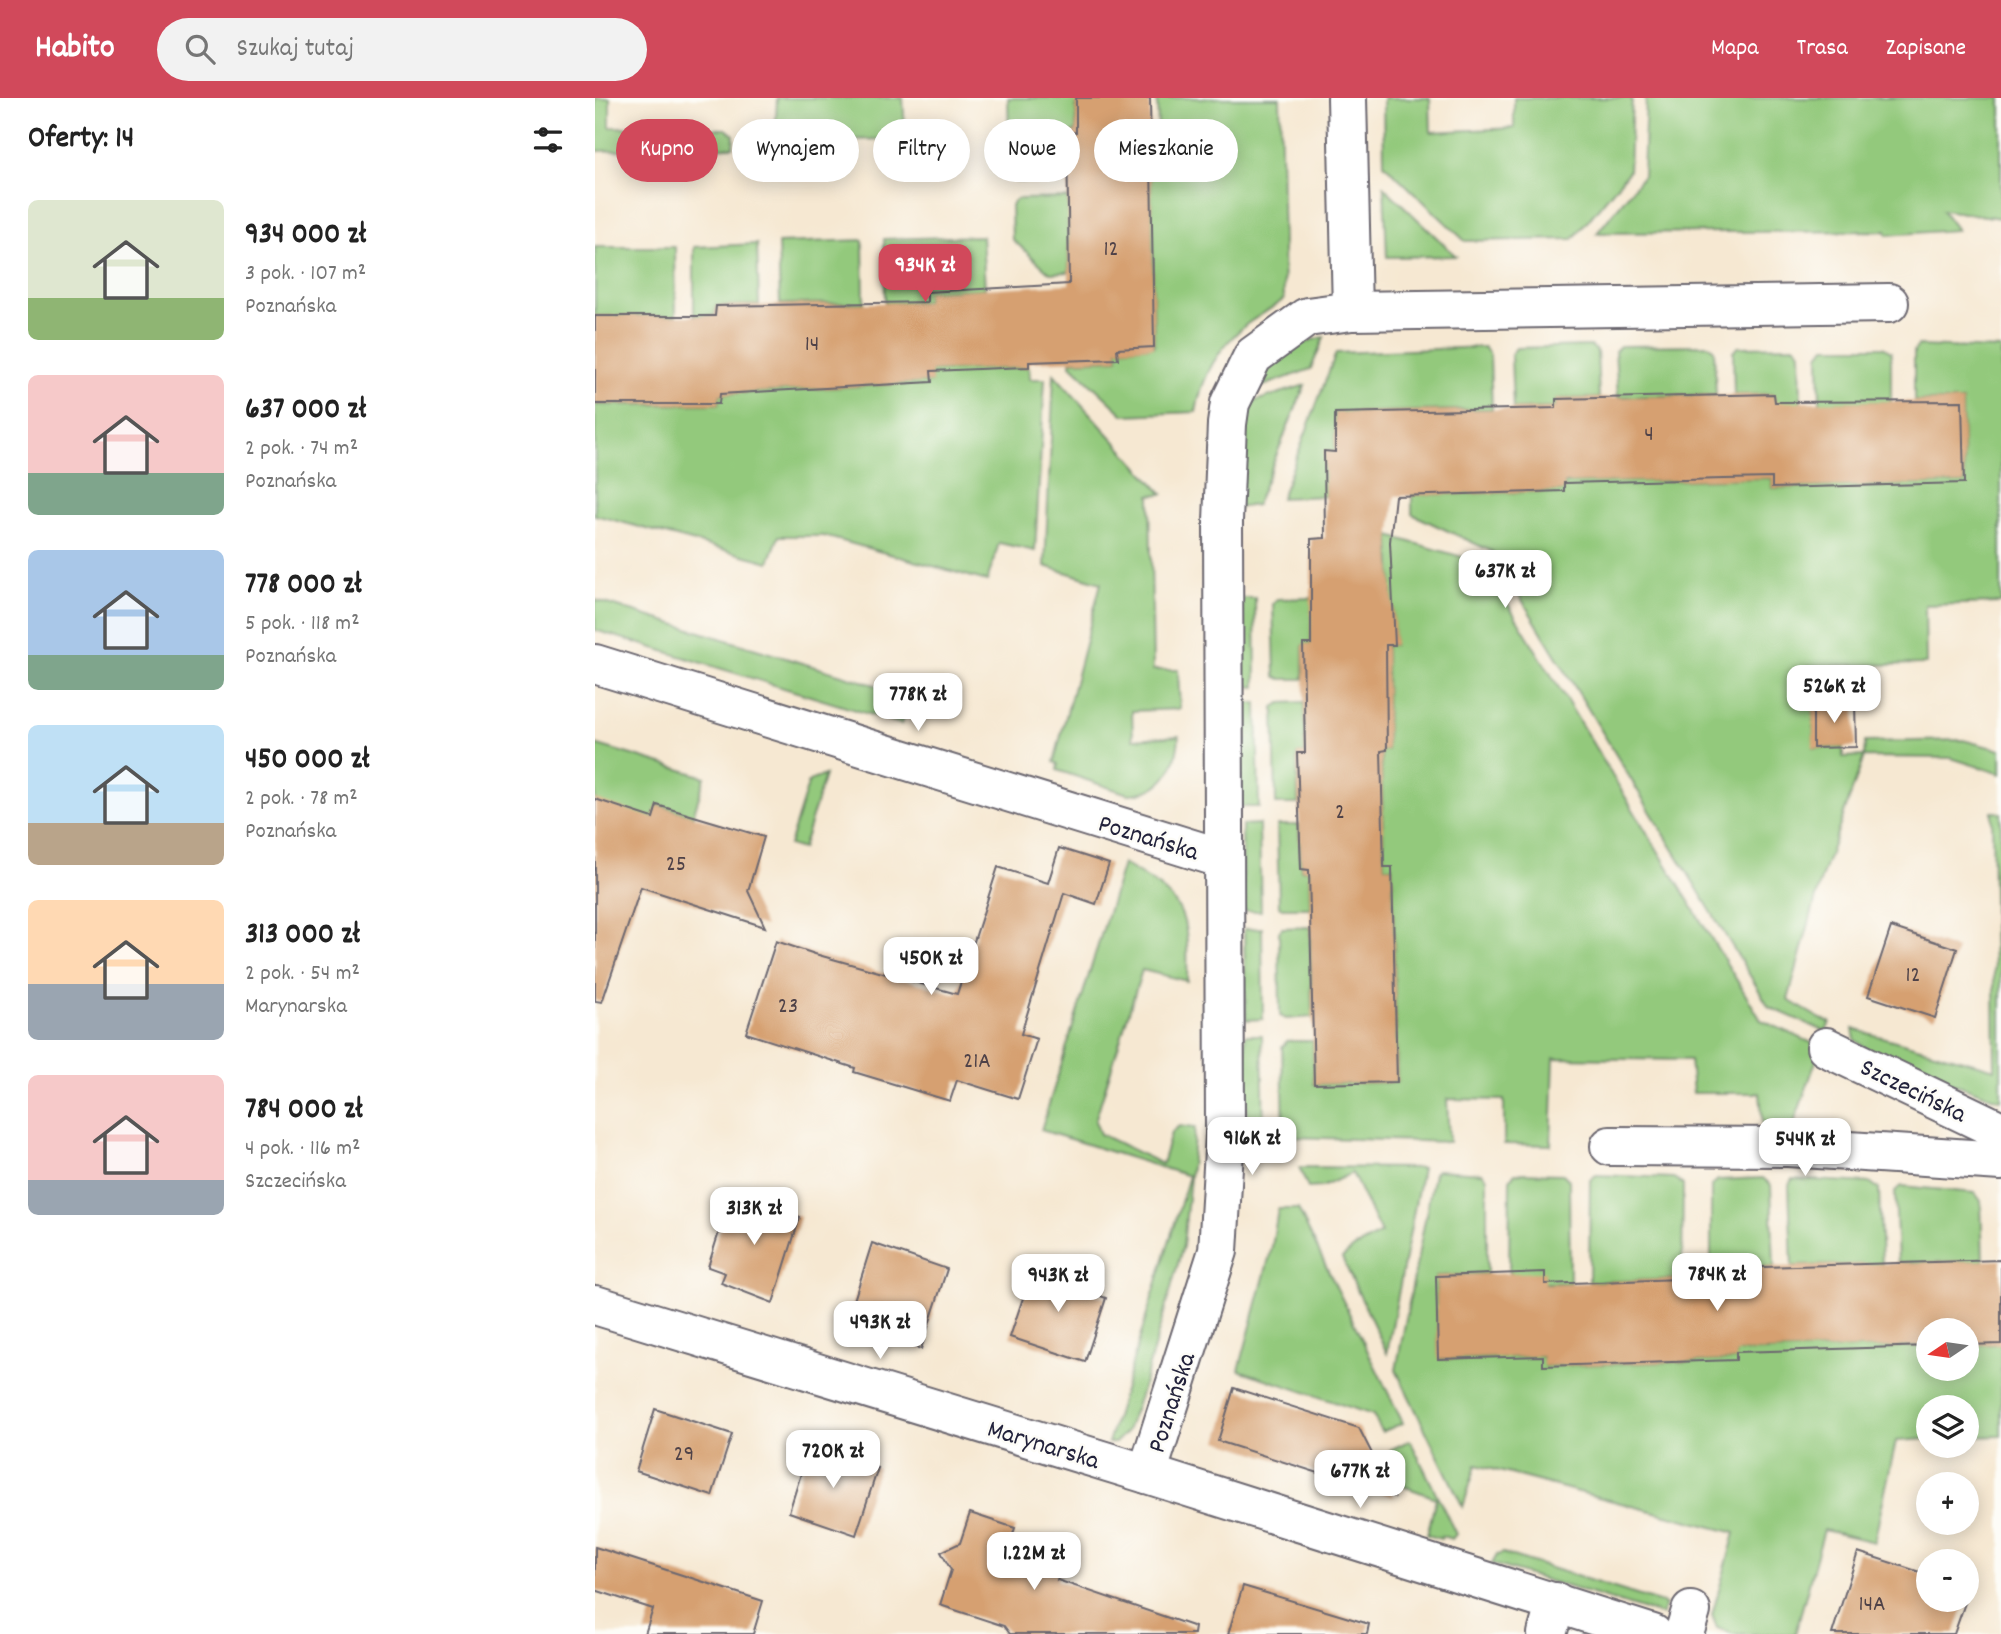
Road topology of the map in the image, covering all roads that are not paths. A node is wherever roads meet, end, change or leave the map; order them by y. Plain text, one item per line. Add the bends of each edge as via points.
1 (1346, 98) edge
2 (1889, 303) dead end
3 (1352, 311) junction
4 (595, 664) edge
5 (1224, 859) junction
6 (1826, 1046) dead end
7 (2001, 1131) edge
8 (1610, 1146) dead end
9 (2001, 1161) edge
10 (595, 1305) edge
11 (1147, 1474) junction
12 (1551, 1618) edge
13 (1653, 1634) edge

1 - 3 street
2 - 3 street
3 - 5 street via 1307,317 1253,356 1230,402 1223,499
4 - 5 street, Poznańska
5 - 11 street, Poznańska via 1225,1134 1218,1251
6 - 7 street, Szczecińska
8 - 9 street, Szczecińska via 1788,1147
10 - 11 street, Marynarska
11 - 12 street, Marynarska
12 - 13 street, Marynarska

